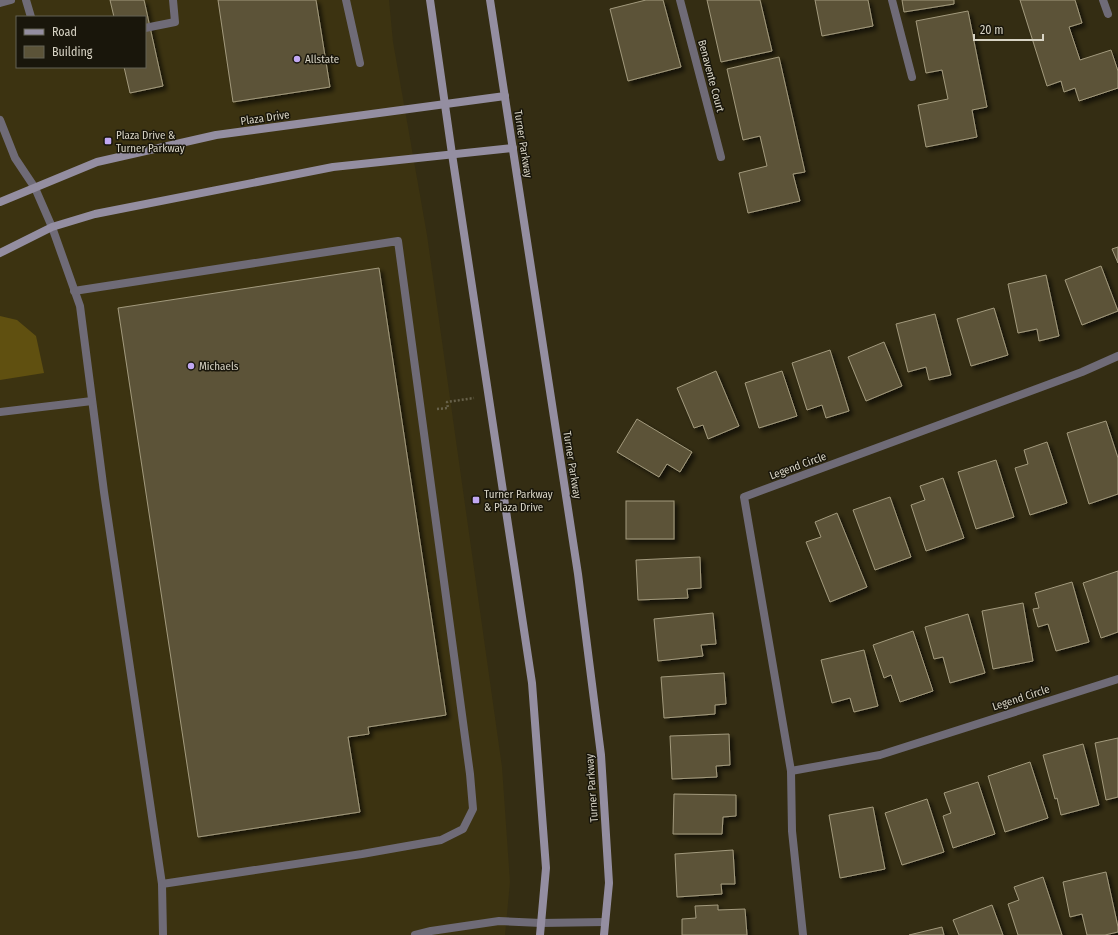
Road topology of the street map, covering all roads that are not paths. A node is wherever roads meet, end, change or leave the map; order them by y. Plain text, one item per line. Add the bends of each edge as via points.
1 (11, 0) edge
2 (26, 0) edge
3 (173, 0) edge
4 (346, 0) edge
5 (430, 0) edge
6 (490, 0) edge
7 (680, 0) edge
8 (892, 0) edge
9 (1103, 0) edge
10 (0, 3) edge
11 (1108, 14) dead end
12 (32, 16) edge
13 (146, 28) edge
14 (360, 63) dead end
15 (912, 77) dead end
16 (505, 96) junction
17 (444, 104) junction
18 (0, 120) edge
19 (513, 148) junction
20 (452, 154) junction
21 (721, 157) dead end
22 (35, 188) junction
23 (0, 202) edge
24 (52, 227) junction
25 (0, 253) edge
26 (74, 291) junction
27 (1118, 356) edge
28 (92, 401) junction
29 (0, 412) edge
30 (1118, 679) edge
31 (790, 771) junction
32 (162, 884) junction
33 (605, 922) junction
34 (541, 923) junction
35 (163, 935) edge
36 (415, 935) edge
37 (540, 935) edge
38 (604, 935) edge
39 (803, 935) edge

1 - 10 street
2 - 12 street
3 - 13 street via 175,22
4 - 14 street
5 - 17 street
6 - 16 street, Turner Parkway
7 - 21 street, Benavente Court
8 - 15 street
9 - 11 street
16 - 17 street, Plaza Drive
16 - 19 street, Turner Parkway
17 - 20 street
17 - 22 street, Plaza Drive via 216,135 97,162
18 - 22 street via 14,158
19 - 20 street
19 - 33 street, Turner Parkway via 576,566 601,755 609,883
20 - 24 street via 333,167 95,214
20 - 34 street via 532,683 546,868
22 - 23 street, Plaza Drive
22 - 24 street
24 - 25 street
24 - 26 street
26 - 28 street via 80,306
26 - 32 street via 398,241 473,808 463,829 441,840
27 - 31 street, Legend Circle via 1082,372 744,497
28 - 29 street
28 - 32 street
30 - 31 street, Legend Circle via 880,755
31 - 39 street, Legend Circle via 792,831
32 - 35 street
33 - 34 street
33 - 38 street, Turner Parkway
34 - 36 street via 499,921 431,930
34 - 37 street

